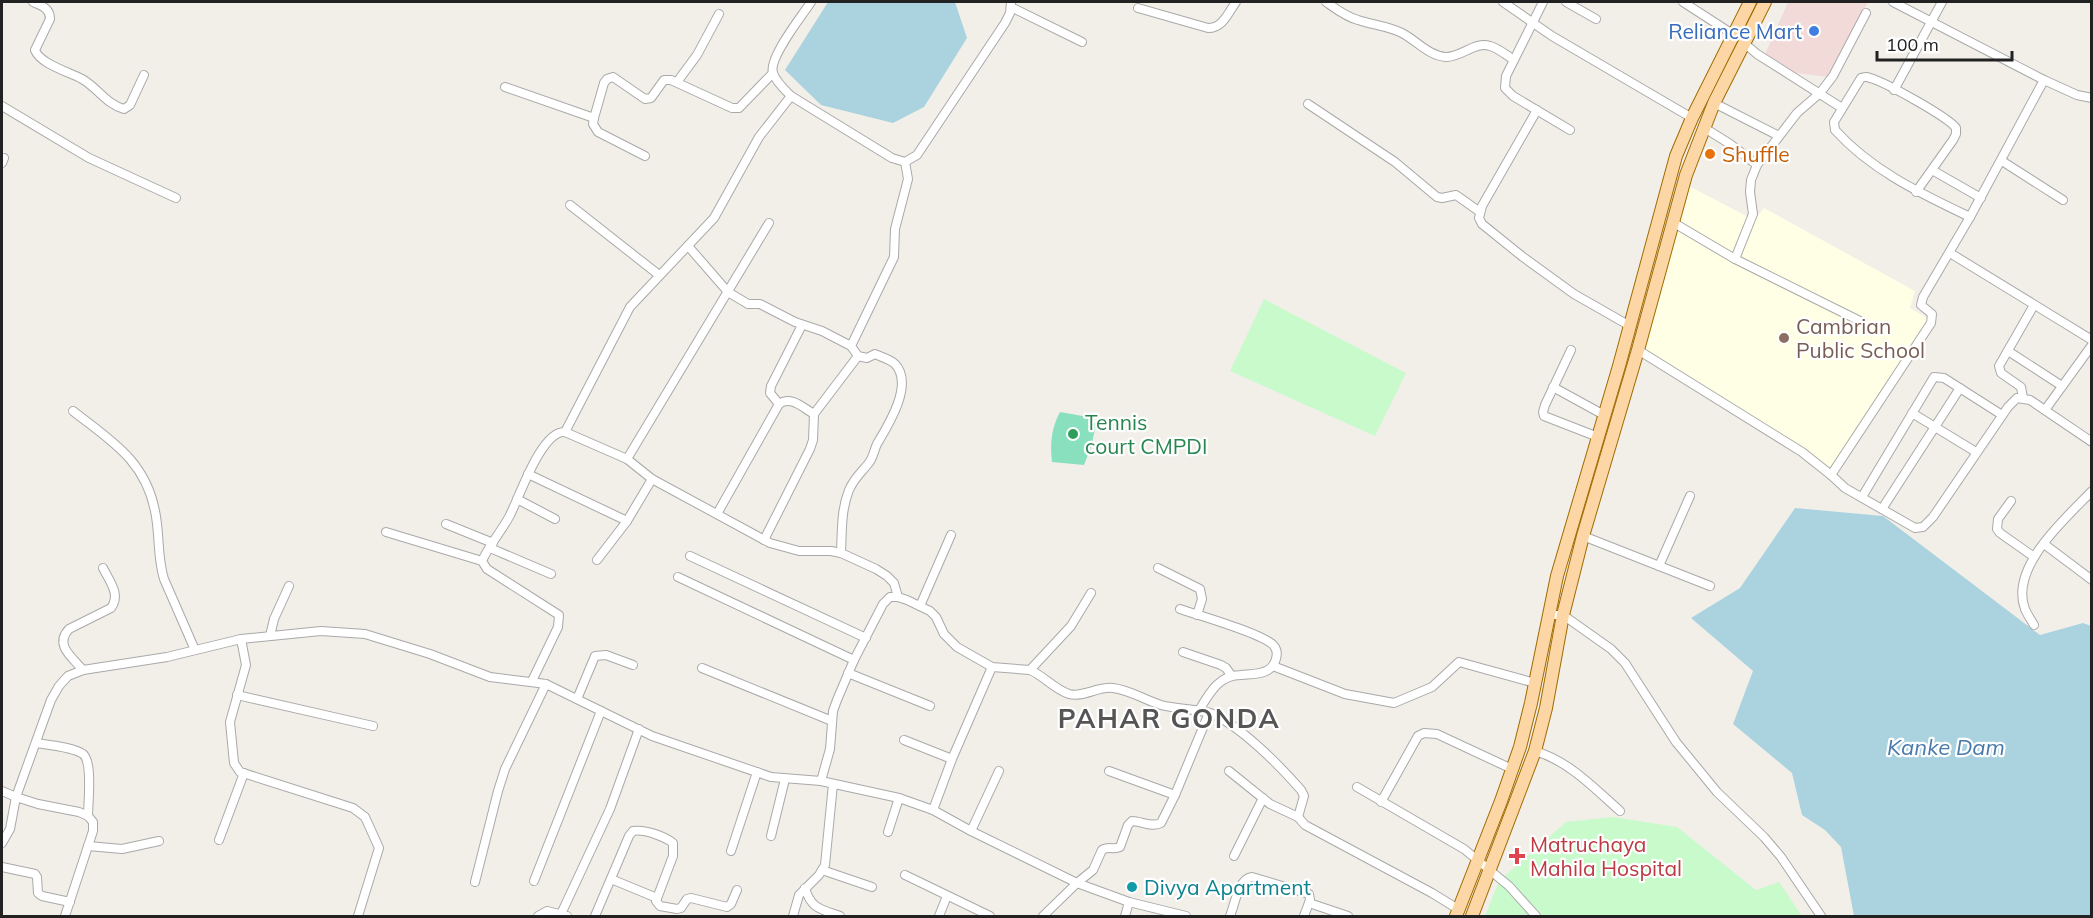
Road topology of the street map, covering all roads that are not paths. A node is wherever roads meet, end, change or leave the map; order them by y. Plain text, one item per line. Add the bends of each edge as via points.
1 (33, 2) edge
2 (811, 2) edge
3 (1236, 2) edge
4 (1326, 2) edge
5 (1503, 2) edge
6 (1543, 2) edge
7 (1566, 2) edge
8 (1683, 2) edge
9 (1750, 2) edge
10 (1765, 2) edge
11 (1893, 2) edge
12 (1942, 2) edge
13 (1011, 4) edge
14 (1138, 8) dead end
15 (1866, 13) dead end
16 (719, 14) dead end
17 (1596, 19) dead end
18 (1930, 21) junction
19 (1532, 22) junction
20 (1739, 39) junction
21 (1082, 42) dead end
22 (1514, 60) junction
23 (773, 73) junction
24 (144, 75) dead end
25 (2044, 80) junction
26 (677, 82) junction
27 (505, 87) dead end
28 (1894, 90) junction
29 (1820, 93) junction
30 (791, 96) junction
31 (2091, 98) edge
32 (1714, 103) junction
33 (1308, 104) dead end
34 (2, 105) edge
35 (1842, 108) junction
36 (1537, 110) junction
37 (594, 118) junction
38 (1692, 118) junction
39 (1703, 127) junction
40 (1570, 130) dead end
41 (1779, 136) junction
42 (645, 156) dead end
43 (2002, 160) junction
44 (904, 162) junction
45 (1757, 165) junction
46 (1932, 170) junction
47 (1916, 192) junction
48 (176, 198) dead end
49 (1981, 198) junction
50 (2063, 200) dead end
51 (570, 205) dead end
52 (1480, 212) junction
53 (1970, 217) junction
54 (769, 223) dead end
55 (1674, 223) junction
56 (688, 246) junction
57 (1950, 253) junction
58 (1735, 259) junction
59 (659, 275) junction
60 (728, 292) junction
61 (2034, 305) junction
62 (1860, 321) dead end
63 (802, 325) junction
64 (1630, 326) junction
65 (2091, 340) edge
66 (2091, 345) edge
67 (851, 346) junction
68 (1571, 350) dead end
69 (1638, 350) junction
70 (2008, 351) junction
71 (858, 356) junction
72 (2062, 386) junction
73 (1553, 387) junction
74 (1960, 388) junction
75 (2023, 398) junction
76 (779, 404) junction
77 (2045, 410) junction
78 (73, 411) dead end
79 (1912, 413) junction
80 (814, 414) junction
81 (1605, 415) junction
82 (2002, 415) junction
83 (1935, 426) junction
84 (565, 432) junction
85 (1598, 437) junction
86 (2091, 442) edge
87 (1976, 452) junction
88 (627, 459) junction
89 (528, 474) junction
90 (1832, 475) junction
91 (652, 479) junction
92 (2091, 491) edge
93 (1690, 496) dead end
94 (1862, 497) junction
95 (517, 499) junction
96 (2011, 501) dead end
97 (1882, 509) junction
98 (717, 514) junction
99 (555, 519) dead end
100 (627, 521) junction
101 (446, 524) dead end
102 (386, 532) dead end
103 (951, 535) dead end
104 (1583, 536) junction
105 (764, 540) junction
106 (2044, 544) junction
107 (491, 545) junction
108 (841, 553) junction
109 (690, 556) dead end
110 (2034, 557) junction
111 (597, 560) dead end
112 (482, 561) junction
113 (1659, 566) junction
114 (103, 568) dead end
115 (1158, 568) dead end
116 (550, 574) dead end
117 (678, 577) dead end
118 (2091, 580) edge
119 (289, 586) dead end
120 (1710, 586) dead end
121 (1091, 593) dead end
122 (898, 597) junction
123 (920, 606) junction
124 (1180, 609) dead end
125 (1197, 615) junction
126 (1548, 615) junction
127 (1563, 615) junction
128 (2034, 625) dead end
129 (270, 636) junction
130 (866, 638) junction
131 (241, 639) junction
132 (195, 650) junction
133 (1183, 652) dead end
134 (854, 660) junction
135 (633, 665) dead end
136 (1273, 666) junction
137 (992, 667) junction
138 (702, 668) dead end
139 (82, 670) junction
140 (1030, 670) junction
141 (848, 673) junction
142 (1231, 675) junction
143 (532, 681) junction
144 (1535, 683) junction
145 (546, 684) junction
146 (237, 695) junction
147 (577, 699) junction
148 (930, 706) dead end
149 (601, 711) junction
150 (1198, 712) junction
151 (1209, 713) junction
152 (832, 721) junction
153 (373, 726) dead end
154 (639, 729) junction
155 (904, 740) dead end
156 (36, 743) junction
157 (1535, 751) junction
158 (952, 759) junction
159 (1512, 769) junction
160 (999, 771) dead end
161 (1109, 771) dead end
162 (1229, 771) dead end
163 (758, 772) junction
164 (244, 773) junction
165 (785, 779) junction
166 (821, 781) junction
167 (833, 784) junction
168 (1357, 787) dead end
169 (2, 791) edge
170 (1175, 795) junction
171 (16, 797) junction
172 (899, 798) junction
173 (1263, 798) junction
174 (1381, 802) junction
175 (933, 810) junction
176 (1620, 811) dead end
177 (88, 816) junction
178 (1298, 817) junction
179 (971, 831) junction
180 (888, 832) dead end
181 (771, 836) dead end
182 (219, 840) dead end
183 (159, 841) dead end
184 (2, 843) edge
185 (88, 846) junction
186 (731, 851) dead end
187 (1234, 856) dead end
188 (1478, 861) junction
189 (2, 867) edge
190 (1489, 868) junction
191 (822, 870) junction
192 (905, 875) dead end
193 (611, 879) junction
194 (534, 881) dead end
195 (475, 882) dead end
196 (1077, 883) junction
197 (872, 887) dead end
198 (805, 888) junction
199 (737, 890) dead end
200 (947, 896) junction
201 (657, 898) junction
202 (70, 902) junction
203 (1129, 902) junction
204 (1309, 903) junction
205 (1457, 913) edge
206 (564, 915) edge
207 (65, 916) edge
208 (358, 916) edge
209 (538, 916) edge
210 (595, 916) edge
211 (792, 916) edge
212 (840, 916) edge
213 (939, 916) edge
214 (990, 916) edge
215 (1043, 916) edge
216 (1125, 916) edge
217 (1186, 916) edge
218 (1230, 916) edge
219 (1304, 916) edge
220 (1348, 916) edge
221 (1472, 916) edge
222 (1536, 916) edge
223 (1821, 916) edge

1 - 24 street via 50,14 35,50 41,59 88,82 110,103 124,109 130,105
2 - 23 street via 777,53
3 - 14 street via 1215,28
4 - 22 street via 1347,16 1404,34 1429,52 1445,57 1483,44
5 - 19 street
6 - 19 street
7 - 17 street
8 - 20 street
9 - 20 main road
10 - 20 main road
11 - 18 street
12 - 18 street
13 - 21 street
13 - 44 street via 1005,23 917,155
15 - 29 street via 1844,59
16 - 26 street
18 - 25 street
18 - 28 street
19 - 22 street
19 - 38 street
20 - 29 street
20 - 32 main road
20 - 38 main road
22 - 36 street via 1505,88
23 - 26 street via 739,108
23 - 30 street
25 - 31 street
25 - 43 street
26 - 37 street via 664,80 651,98 645,99 613,77 607,79
27 - 37 street
28 - 35 street via 1871,78 1861,78
28 - 46 street via 1956,128 1953,140
29 - 35 street
29 - 41 street
30 - 44 street
30 - 56 street via 759,137 714,218
32 - 39 main road
32 - 41 street
33 - 52 street via 1395,162 1437,196 1456,195
34 - 48 street via 89,158
35 - 47 street via 1834,122 1835,130 1878,167
36 - 40 street
36 - 52 street
37 - 42 street via 598,132
38 - 64 main road via 1676,156
39 - 45 street
39 - 55 main road
41 - 45 street
43 - 49 street
43 - 50 street
44 - 67 street via 908,179 895,229 894,257
45 - 58 street via 1751,186 1753,214
46 - 47 street
46 - 49 street
47 - 53 street
49 - 53 street
51 - 59 street
52 - 64 street via 1482,224 1523,257 1574,294
53 - 57 street
54 - 60 street
55 - 58 street
55 - 69 main road
56 - 59 street
56 - 60 street
57 - 61 street
57 - 90 street via 1921,301 1932,314 1931,323
58 - 62 street
59 - 84 street via 630,307
60 - 63 street
60 - 88 street
61 - 65 street
61 - 70 street
63 - 67 street
63 - 76 street via 771,386 772,398
64 - 81 main road
66 - 72 street
67 - 71 street
68 - 73 street
69 - 90 street
69 - 104 main road
70 - 72 street
70 - 75 street via 1999,370 2021,387
71 - 80 street
71 - 108 street via 867,358 875,354 886,358 895,364 904,380 889,424 869,463 856,475 845,500
72 - 77 street
73 - 81 street
73 - 85 street via 1544,416
74 - 79 street via 1934,377
74 - 82 street
74 - 83 street
75 - 77 street
75 - 82 street via 2012,402
76 - 80 street via 789,400
76 - 98 street
77 - 86 street
78 - 132 street via 139,469 155,511 164,579
79 - 83 street
79 - 94 street
80 - 105 street via 810,449
81 - 85 main road
82 - 87 street
83 - 87 street
83 - 97 street
84 - 88 street
84 - 89 street via 554,433
85 - 126 main road
87 - 97 street via 1923,527 1908,525
88 - 91 street
89 - 95 street
89 - 100 street
90 - 94 street
91 - 98 street
91 - 100 street
92 - 106 street
93 - 113 street
94 - 97 street
95 - 99 street
95 - 107 street
96 - 110 street via 1998,519 1997,529
98 - 105 street
100 - 111 street
101 - 107 street
102 - 112 street
103 - 123 street
104 - 113 street
104 - 127 main road
105 - 108 street via 800,551
106 - 110 street
106 - 118 street
107 - 112 street
107 - 116 street
108 - 122 street via 887,576
109 - 130 street
110 - 128 street via 2022,590 2024,608
112 - 143 street via 487,569 559,615 558,627
113 - 120 street
114 - 139 street via 117,596 116,602 69,628 62,641
115 - 125 street via 1200,589 1202,599
117 - 134 street
119 - 129 street
121 - 140 street via 1071,626
122 - 123 street
122 - 130 street via 890,597 883,604
123 - 137 street via 936,617 949,641
124 - 125 street
125 - 136 street via 1269,642 1276,653
126 - 127 street
126 - 144 main road
127 - 157 main road
127 - 223 street via 1625,663 1676,742 1717,792 1781,857
129 - 131 street
129 - 143 street via 321,631 365,634 490,677
130 - 134 street
131 - 132 street
131 - 146 street via 246,665
132 - 139 street
133 - 142 street via 1226,668
134 - 141 street
135 - 147 street via 606,655 595,656
136 - 142 street via 1261,673
136 - 144 street via 1345,694 1394,703 1432,687 1459,662
137 - 140 street
137 - 158 street
138 - 152 street
139 - 156 street via 68,676 59,686
140 - 150 street via 1067,693 1076,695 1111,687 1158,704
141 - 148 street
141 - 152 street
142 - 150 street via 1217,684
143 - 145 street
144 - 159 main road
145 - 147 street
145 - 195 street via 502,780
146 - 153 street
146 - 164 street via 230,730 234,763
147 - 149 street
149 - 154 street
149 - 194 street
150 - 151 street
151 - 170 street
151 - 178 street via 1247,737 1301,790 1304,796
152 - 166 street via 830,749
154 - 163 street
154 - 206 street via 610,809
155 - 158 street
156 - 171 street
156 - 177 street via 75,751 87,759
157 - 176 street via 1565,764
157 - 190 main road
158 - 175 street
159 - 174 street via 1437,735 1424,733 1418,736
159 - 188 main road
160 - 179 street
161 - 170 street
162 - 173 street
163 - 165 street
163 - 186 street
164 - 182 street
164 - 208 street via 353,808 365,817 379,848
165 - 166 street
165 - 181 street
166 - 167 street
167 - 172 street
167 - 191 street
168 - 174 street
169 - 171 street
170 - 196 street via 1161,823 1131,821 1120,847 1102,850 1093,870
171 - 177 street
171 - 184 street via 10,829
172 - 175 street
172 - 180 street
173 - 178 street
173 - 187 street
174 - 188 street via 1450,839
175 - 179 street
177 - 185 street via 93,831
178 - 205 street via 1305,825 1424,888
179 - 196 street
183 - 185 street via 122,849
185 - 202 street
188 - 190 street
188 - 205 main road
189 - 202 street via 35,874 38,893
190 - 221 main road
190 - 222 street
191 - 197 street
191 - 198 street
192 - 200 street
193 - 201 street
193 - 201 street via 633,831 669,839 674,849
193 - 210 street
196 - 203 street
196 - 215 street
198 - 211 street
198 - 212 street via 815,907
199 - 201 street via 727,907 691,898 676,909 660,906
200 - 213 street
200 - 214 street
202 - 207 street
203 - 216 street
203 - 217 street
204 - 218 street via 1306,892 1249,877
204 - 219 street
204 - 220 street
206 - 209 street via 547,911

